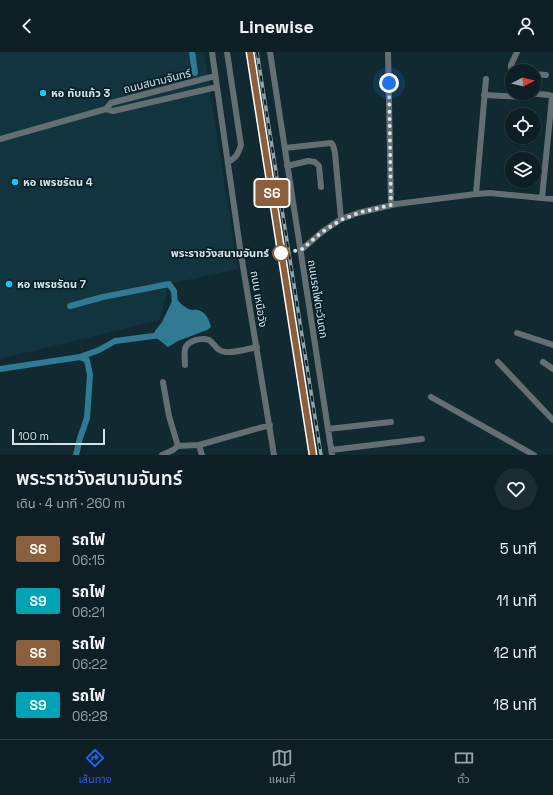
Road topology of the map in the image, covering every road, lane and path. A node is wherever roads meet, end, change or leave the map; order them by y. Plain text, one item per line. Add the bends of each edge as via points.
1 (212, 52) edge
2 (227, 52) edge
3 (388, 52) edge
4 (517, 52) edge
5 (270, 53) edge
6 (511, 64) edge
7 (541, 75) edge
8 (546, 75) dead end
9 (216, 76) junction
10 (486, 79) dead end
11 (217, 87) junction
12 (541, 94) edge
13 (484, 95) junction
14 (505, 96) edge
15 (106, 109) junction
16 (0, 138) edge
17 (285, 148) junction
18 (228, 162) junction
19 (287, 166) junction
20 (321, 187) dead end
21 (476, 194) junction
22 (542, 198) junction
23 (553, 199) edge
24 (391, 205) junction
25 (341, 220) junction
26 (301, 250) junction
27 (518, 333) dead end
28 (553, 345) edge
29 (257, 347) junction
30 (498, 362) dead end
31 (543, 362) dead end
32 (185, 365) dead end
33 (553, 369) edge
34 (163, 382) dead end
35 (431, 397) dead end
36 (553, 420) edge
37 (391, 422) dead end
38 (270, 425) junction
39 (328, 429) junction
40 (422, 439) dead end
41 (199, 445) junction
42 (178, 446) junction
43 (331, 453) edge
44 (162, 455) edge
45 (202, 455) edge
46 (274, 455) edge
47 (534, 455) edge

1 - 9 street, ถนน เหนือวัง
2 - 18 street via 241,145 238,154
3 - 24 street
4 - 6 street
5 - 17 street, ถนนรถไฟตะวันตก
7 - 8 street
9 - 11 street, ถนน เหนือวัง
9 - 15 street, ถนนสนามจันทร์ via 111,103
10 - 13 street
11 - 15 street, ถนนสนามจันทร์ via 113,111
11 - 18 street, ถนน เหนือวัง
12 - 22 street via 552,96
13 - 14 street
13 - 21 street
15 - 16 street, ถนนสนามจันทร์
17 - 19 street, ถนนรถไฟตะวันตก
17 - 25 street via 330,143 333,145
18 - 29 street, ถนน เหนือวัง
19 - 20 street via 315,162 319,166
19 - 26 street, ถนนรถไฟตะวันตก
21 - 22 street
21 - 24 street
22 - 23 street
24 - 25 street
25 - 26 street
26 - 39 street, ถนนรถไฟตะวันตก
27 - 28 street
29 - 32 street via 227,352 219,350 210,340 202,339 188,344 185,349
29 - 38 street, ถนน เหนือวัง
30 - 36 street
31 - 33 street
34 - 42 street
35 - 47 street
37 - 39 street
38 - 41 street
38 - 46 street, ถนน เหนือวัง
39 - 43 street, ถนนรถไฟตะวันตก
40 - 43 street
41 - 42 street
41 - 45 street
42 - 44 street

